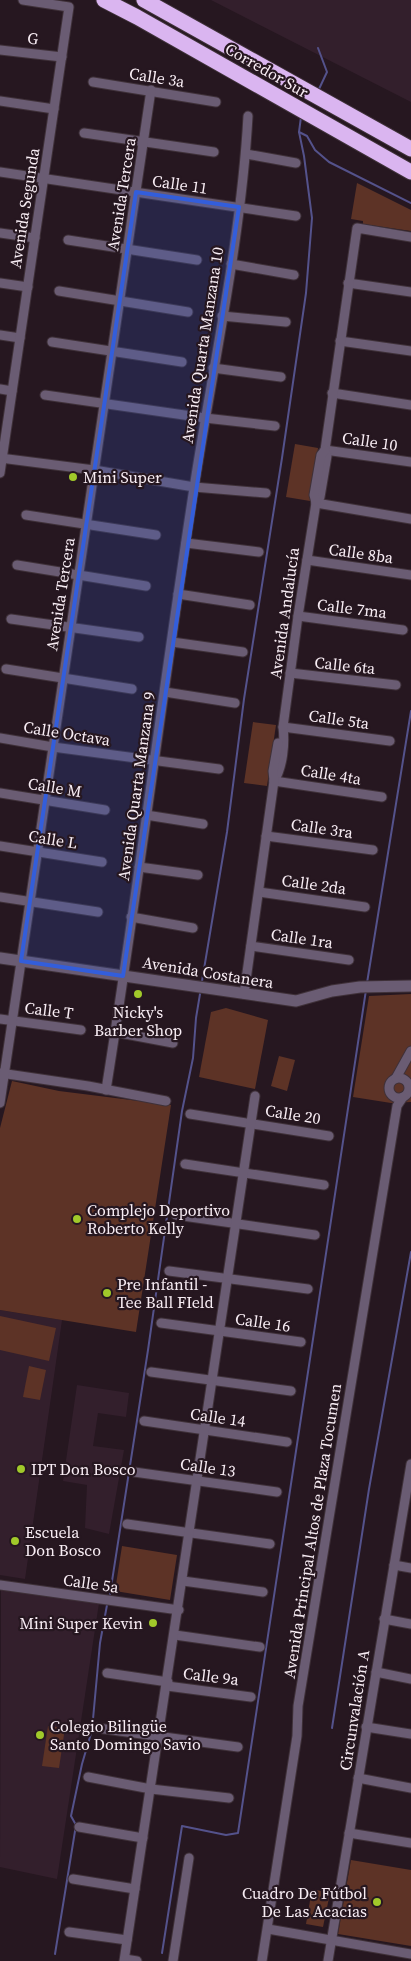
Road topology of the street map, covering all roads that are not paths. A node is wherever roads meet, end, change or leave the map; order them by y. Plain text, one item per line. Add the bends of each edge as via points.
1 (23, 0) edge
2 (96, 0) edge
3 (104, 0) edge
4 (144, 0) edge
5 (155, 0) edge
6 (137, 16) junction
7 (212, 38) junction
8 (0, 50) edge
9 (62, 57) junction
10 (94, 82) dead end
11 (151, 90) junction
12 (0, 101) edge
13 (216, 102) dead end
14 (54, 109) junction
15 (248, 116) dead end
16 (84, 133) dead end
17 (144, 142) junction
18 (411, 149) edge
19 (214, 152) dead end
20 (246, 154) junction
21 (296, 163) dead end
22 (0, 172) edge
23 (411, 172) edge
24 (44, 179) junction
25 (136, 192) junction
26 (239, 208) junction
27 (296, 216) dead end
28 (0, 233) edge
29 (411, 236) edge
30 (35, 238) junction
31 (68, 240) dead end
32 (127, 249) junction
33 (197, 260) dead end
34 (230, 264) junction
35 (294, 275) dead end
36 (0, 283) edge
37 (348, 284) junction
38 (28, 287) junction
39 (58, 291) dead end
40 (411, 292) edge
41 (120, 300) junction
42 (188, 312) dead end
43 (222, 316) junction
44 (286, 322) dead end
45 (0, 335) edge
46 (20, 338) junction
47 (340, 341) junction
48 (52, 342) dead end
49 (112, 351) junction
50 (411, 351) edge
51 (182, 362) dead end
52 (213, 368) junction
53 (281, 377) dead end
54 (0, 388) edge
55 (12, 390) junction
56 (332, 393) junction
57 (45, 395) dead end
58 (104, 404) junction
59 (411, 405) edge
60 (205, 418) junction
61 (275, 426) dead end
62 (325, 450) junction
63 (1, 458) edge
64 (411, 462) edge
65 (94, 470) junction
66 (0, 473) edge
67 (194, 487) junction
68 (266, 493) dead end
69 (316, 503) junction
70 (26, 515) dead end
71 (411, 519) edge
72 (86, 524) junction
73 (156, 535) dead end
74 (186, 542) junction
75 (259, 552) dead end
76 (307, 560) junction
77 (16, 565) dead end
78 (411, 575) edge
79 (78, 576) junction
80 (146, 586) dead end
81 (178, 594) junction
82 (250, 605) dead end
83 (298, 616) junction
84 (11, 618) dead end
85 (70, 628) junction
86 (403, 630) dead end
87 (140, 638) dead end
88 (172, 642) junction
89 (243, 652) dead end
90 (6, 669) dead end
91 (290, 673) junction
92 (62, 679) junction
93 (396, 685) dead end
94 (132, 689) dead end
95 (165, 692) junction
96 (234, 703) dead end
97 (284, 727) junction
98 (0, 738) edge
99 (390, 741) dead end
100 (52, 747) junction
101 (154, 761) junction
102 (219, 769) dead end
103 (274, 781) junction
104 (0, 793) edge
105 (382, 797) dead end
106 (44, 801) junction
107 (106, 810) dead end
108 (146, 815) junction
109 (202, 824) dead end
110 (266, 836) junction
111 (0, 846) edge
112 (373, 850) dead end
113 (38, 852) junction
114 (102, 862) dead end
115 (139, 867) junction
116 (198, 875) dead end
117 (258, 892) junction
118 (0, 897) edge
119 (30, 902) junction
120 (365, 906) dead end
121 (98, 912) dead end
122 (131, 917) junction
123 (193, 928) dead end
124 (251, 946) junction
125 (0, 958) edge
126 (349, 960) dead end
127 (21, 961) junction
128 (123, 976) junction
129 (411, 986) edge
130 (244, 994) junction
131 (0, 1019) edge
132 (12, 1021) junction
133 (81, 1030) dead end
134 (115, 1032) junction
135 (173, 1043) dead end
136 (411, 1051) edge
137 (2, 1074) edge
138 (400, 1075) junction
139 (106, 1090) junction
140 (255, 1096) dead end
141 (398, 1096) junction
142 (166, 1101) dead end
143 (0, 1103) edge
144 (190, 1114) dead end
145 (251, 1123) junction
146 (329, 1136) dead end
147 (186, 1164) dead end
148 (243, 1172) junction
149 (324, 1185) dead end
150 (176, 1215) dead end
151 (236, 1224) junction
152 (315, 1235) dead end
153 (169, 1270) dead end
154 (228, 1278) junction
155 (308, 1290) dead end
156 (161, 1323) dead end
157 (220, 1331) junction
158 (301, 1342) dead end
159 (151, 1372) dead end
160 (213, 1381) junction
161 (291, 1391) dead end
162 (144, 1421) dead end
163 (205, 1431) junction
164 (287, 1442) dead end
165 (411, 1464) edge
166 (134, 1472) dead end
167 (198, 1481) junction
168 (278, 1492) dead end
169 (407, 1514) edge
170 (127, 1524) dead end
171 (190, 1534) junction
172 (270, 1544) dead end
173 (394, 1565) junction
174 (411, 1568) edge
175 (183, 1581) junction
176 (0, 1584) edge
177 (263, 1592) dead end
178 (179, 1610) junction
179 (384, 1620) junction
180 (411, 1624) edge
181 (175, 1635) junction
182 (260, 1647) dead end
183 (376, 1672) junction
184 (108, 1673) dead end
185 (411, 1679) edge
186 (167, 1684) junction
187 (251, 1697) dead end
188 (366, 1727) junction
189 (97, 1728) dead end
190 (411, 1734) edge
191 (159, 1737) junction
192 (238, 1747) dead end
193 (88, 1777) dead end
194 (358, 1778) junction
195 (411, 1788) edge
196 (151, 1789) junction
197 (230, 1798) dead end
198 (79, 1827) dead end
199 (349, 1833) junction
200 (143, 1838) junction
201 (411, 1843) edge
202 (189, 1858) dead end
203 (73, 1879) dead end
204 (135, 1889) junction
205 (268, 1929) junction
206 (69, 1932) dead end
207 (127, 1940) junction
208 (331, 1940) junction
209 (411, 1954) edge
210 (124, 1960) edge
211 (137, 1961) edge
212 (173, 1961) edge
213 (262, 1961) edge
214 (328, 1961) edge

1 - 9 street, Avenida Segunda via 70,8
2 - 6 highway
3 - 6 highway, Corredor Sur
4 - 7 highway, Corredor Sur
5 - 7 highway
6 - 23 highway, Corredor Sur
7 - 18 highway, Corredor Sur
8 - 9 street, G
9 - 14 street, Avenida Segunda
10 - 11 street, Calle 3a
11 - 13 street, Calle 3a
11 - 17 street, Avenida Tercera
12 - 14 street
14 - 24 street, Avenida Segunda
15 - 20 street, Avenida Quarta Manzana 10
16 - 17 street
17 - 19 street
17 - 25 street, Avenida Tercera
20 - 21 street
20 - 26 street, Avenida Quarta Manzana 10
22 - 24 street, Calle 11
24 - 25 street, Calle 11
24 - 30 street, Avenida Segunda
25 - 26 street, Calle 11
25 - 32 street, Avenida Tercera
26 - 27 street, Calle 11
26 - 34 street, Avenida Quarta Manzana 10
28 - 30 street
29 - 37 street, Avenida Andalucía via 357,228
30 - 38 street, Avenida Segunda
31 - 32 street
32 - 33 street
32 - 41 street, Avenida Tercera
34 - 35 street
34 - 43 street, Avenida Quarta Manzana 10
36 - 38 street
37 - 40 street
37 - 47 street, Avenida Andalucía
38 - 46 street, Avenida Segunda
39 - 41 street
41 - 42 street
41 - 49 street, Avenida Tercera
43 - 44 street
43 - 52 street, Avenida Quarta Manzana 10
45 - 46 street
46 - 55 street, Avenida Segunda
47 - 50 street
47 - 56 street, Avenida Andalucía
48 - 49 street
49 - 51 street
49 - 58 street, Avenida Tercera
52 - 53 street
52 - 60 street, Avenida Quarta Manzana 10
54 - 55 street
55 - 63 street, Avenida Segunda
56 - 59 street
56 - 62 street, Avenida Andalucía
57 - 58 street
58 - 60 street
58 - 65 street, Avenida Tercera
60 - 61 street
60 - 67 street, Avenida Quarta Manzana 10
62 - 64 street, Calle 10
62 - 69 street, Avenida Andalucía via 327,456 320,497
63 - 65 street
63 - 66 street, Avenida Segunda
65 - 67 street
65 - 72 street, Avenida Tercera
67 - 68 street
67 - 74 street, Avenida Quarta Manzana 9
69 - 71 street
69 - 76 street, Avenida Andalucía
70 - 72 street
72 - 73 street
72 - 79 street, Avenida Tercera
74 - 75 street
74 - 81 street, Avenida Quarta Manzana 9
76 - 78 street, Calle 8ba
76 - 83 street, Avenida Andalucía
77 - 79 street
79 - 80 street
79 - 85 street, Avenida Tercera
81 - 82 street
81 - 88 street, Avenida Quarta Manzana 9
83 - 86 street, Calle 7ma
83 - 91 street, Avenida Andalucía
84 - 85 street
85 - 87 street
85 - 92 street, Avenida Tercera
88 - 89 street
88 - 95 street, Avenida Quarta Manzana 9
90 - 92 street
91 - 93 street, Calle 6ta
91 - 97 street, Avenida Andalucía
92 - 94 street
92 - 100 street, Avenida Tercera
95 - 96 street
95 - 101 street, Avenida Quarta Manzana 9
97 - 99 street, Calle 5ta
97 - 103 street, Avenida Andalucía via 279,736
98 - 100 street, Calle Octava
100 - 101 street, Calle Octava
100 - 106 street, Avenida Tercera
101 - 102 street, Calle Octava
101 - 108 street, Avenida Quarta Manzana 9
103 - 105 street, Calle 4ta
103 - 110 street, Avenida Andalucía
104 - 106 street, Calle M
106 - 107 street, Calle M
106 - 113 street, Avenida Tercera
108 - 109 street
108 - 115 street, Avenida Quarta Manzana 9
110 - 112 street, Calle 3ra
110 - 117 street, Avenida Andalucía
111 - 113 street, Calle L
113 - 114 street, Calle L
113 - 119 street, Avenida Tercera
115 - 116 street
115 - 122 street, Avenida Quarta Manzana 9
117 - 120 street, Calle 2da
117 - 124 street, Avenida Andalucía
118 - 119 street
119 - 121 street
119 - 127 street, Avenida Tercera
122 - 123 street
122 - 128 street, Avenida Quarta Manzana 9
124 - 126 street, Calle 1ra
124 - 130 street, Avenida Andalucía
125 - 127 street, Avenida Costanera
127 - 128 street, Avenida Costanera
127 - 132 street, Avenida Tercera
128 - 130 street, Avenida Costanera
128 - 134 street, Avenida Quarta Manzana 9
129 - 130 street, Avenida Costanera via 360,987 296,1001
131 - 132 street, Calle T
132 - 133 street, Calle T
132 - 137 street, Avenida Tercera
134 - 135 street
134 - 139 street, Avenida Quarta Manzana 9
136 - 138 street
137 - 139 street
137 - 143 street, Avenida Tercera
138 - 141 street via 391,1081 389,1087
138 - 141 street via 409,1089
139 - 142 street
140 - 145 street
141 - 205 street, Avenida Principal Altos de Plaza Tocumen via 298,1706 297,1736
144 - 145 street, Calle 20
145 - 146 street, Calle 20
145 - 148 street
147 - 148 street
148 - 149 street
148 - 151 street
150 - 151 street
151 - 152 street
151 - 154 street
153 - 154 street
154 - 155 street
154 - 157 street
156 - 157 street, Calle 16
157 - 158 street, Calle 16
157 - 160 street
159 - 160 street
160 - 161 street
160 - 163 street
162 - 163 street, Calle 14
163 - 164 street, Calle 14
163 - 167 street
165 - 169 street, Circunvalación A
166 - 167 street, Calle 13
167 - 168 street, Calle 13
167 - 171 street
169 - 173 street, Circunvalación A
170 - 171 street
171 - 172 street
171 - 175 street
173 - 174 street
173 - 179 street, Circunvalación A
175 - 177 street
175 - 178 street
176 - 178 street, Calle 5a
178 - 181 street
179 - 180 street
179 - 183 street, Circunvalación A
181 - 182 street
181 - 186 street
183 - 185 street
183 - 188 street, Circunvalación A
184 - 186 street, Calle 9a
186 - 187 street, Calle 9a
186 - 191 street
188 - 190 street
188 - 194 street, Circunvalación A
189 - 191 street
191 - 192 street
191 - 196 street
193 - 196 street
194 - 195 street
194 - 199 street, Circunvalación A
196 - 197 street
196 - 200 street
198 - 200 street
199 - 201 street
199 - 208 street, Circunvalación A
200 - 204 street
202 - 212 street
203 - 204 street
204 - 207 street
205 - 208 street
205 - 213 street, Avenida Principal Altos de Plaza Tocumen
206 - 207 street
207 - 210 street
208 - 209 street
208 - 214 street, Circunvalación A
210 - 211 street

